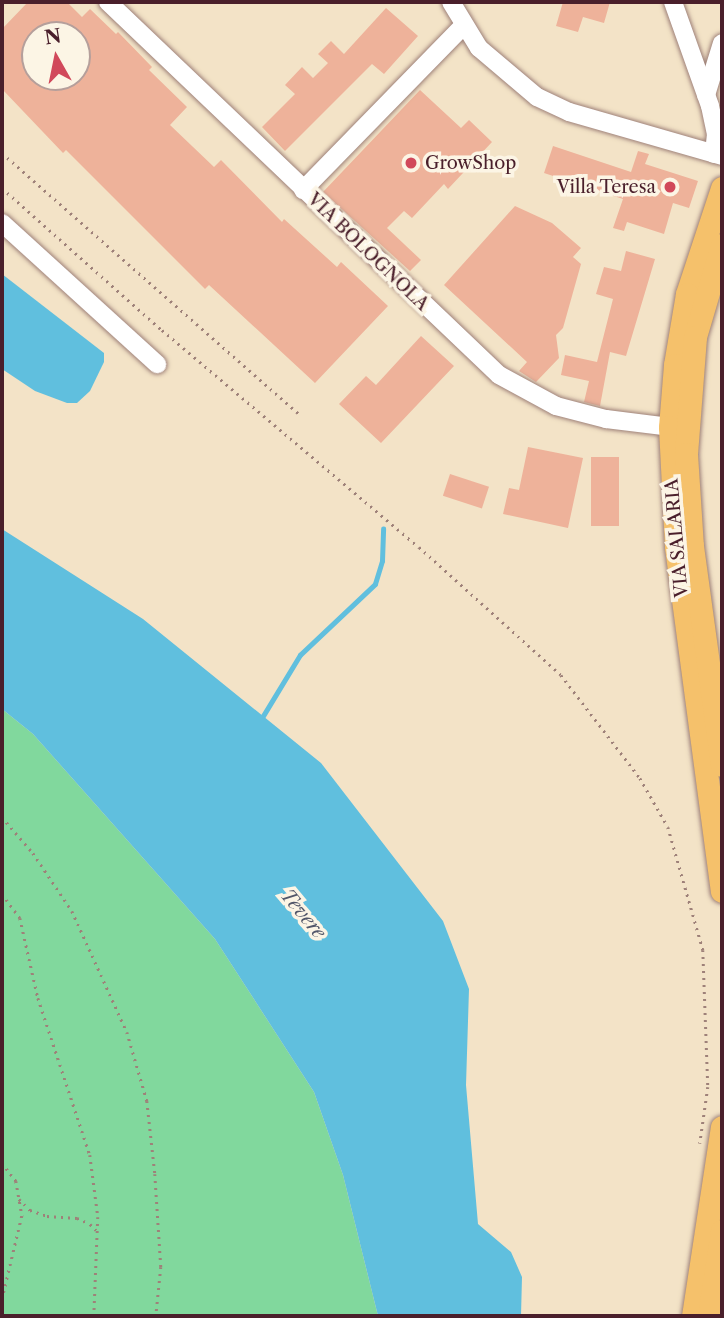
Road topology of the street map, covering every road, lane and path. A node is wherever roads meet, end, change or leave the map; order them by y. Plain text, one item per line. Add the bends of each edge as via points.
1 (108, 2) edge
2 (451, 2) edge
3 (673, 2) edge
4 (463, 26) junction
5 (722, 43) edge
6 (706, 95) junction
7 (2, 153) edge
8 (718, 155) edge
9 (2, 188) edge
10 (722, 188) edge
11 (303, 190) junction
12 (2, 223) edge
13 (722, 245) edge
14 (157, 363) dead end
15 (300, 415) dead end
16 (670, 427) junction
17 (722, 765) edge
18 (2, 817) edge
19 (722, 891) edge
20 (2, 894) edge
21 (708, 1087) dead end
22 (722, 1127) edge
23 (2, 1163) edge
24 (19, 1199) junction
25 (722, 1231) edge
26 (98, 1232) junction
27 (2, 1300) edge
28 (94, 1316) edge
29 (156, 1316) edge
30 (693, 1316) edge
31 (709, 1316) edge

1 - 11 street, VIA BOLOGNOLA
2 - 4 street
3 - 6 street
4 - 8 street via 500,68 553,105
4 - 11 street
5 - 6 street
6 - 8 street
7 - 15 path
9 - 21 path via 419,547 561,675 600,724 640,778 668,827 703,950
10 - 16 main road, VIA SALARIA via 687,294
11 - 16 street, VIA BOLOGNOLA via 507,381 568,410
12 - 14 street
13 - 17 main road, VIA SALARIA via 695,337 686,454 693,558
16 - 19 main road, VIA SALARIA via 676,547
18 - 29 path via 72,911 127,1032 147,1101 155,1174 161,1267
20 - 26 path via 20,918 38,998 90,1155
22 - 30 main road
23 - 24 path via 16,1181
24 - 26 path via 30,1210 76,1218
24 - 27 path via 22,1216
25 - 31 main road
26 - 28 path

